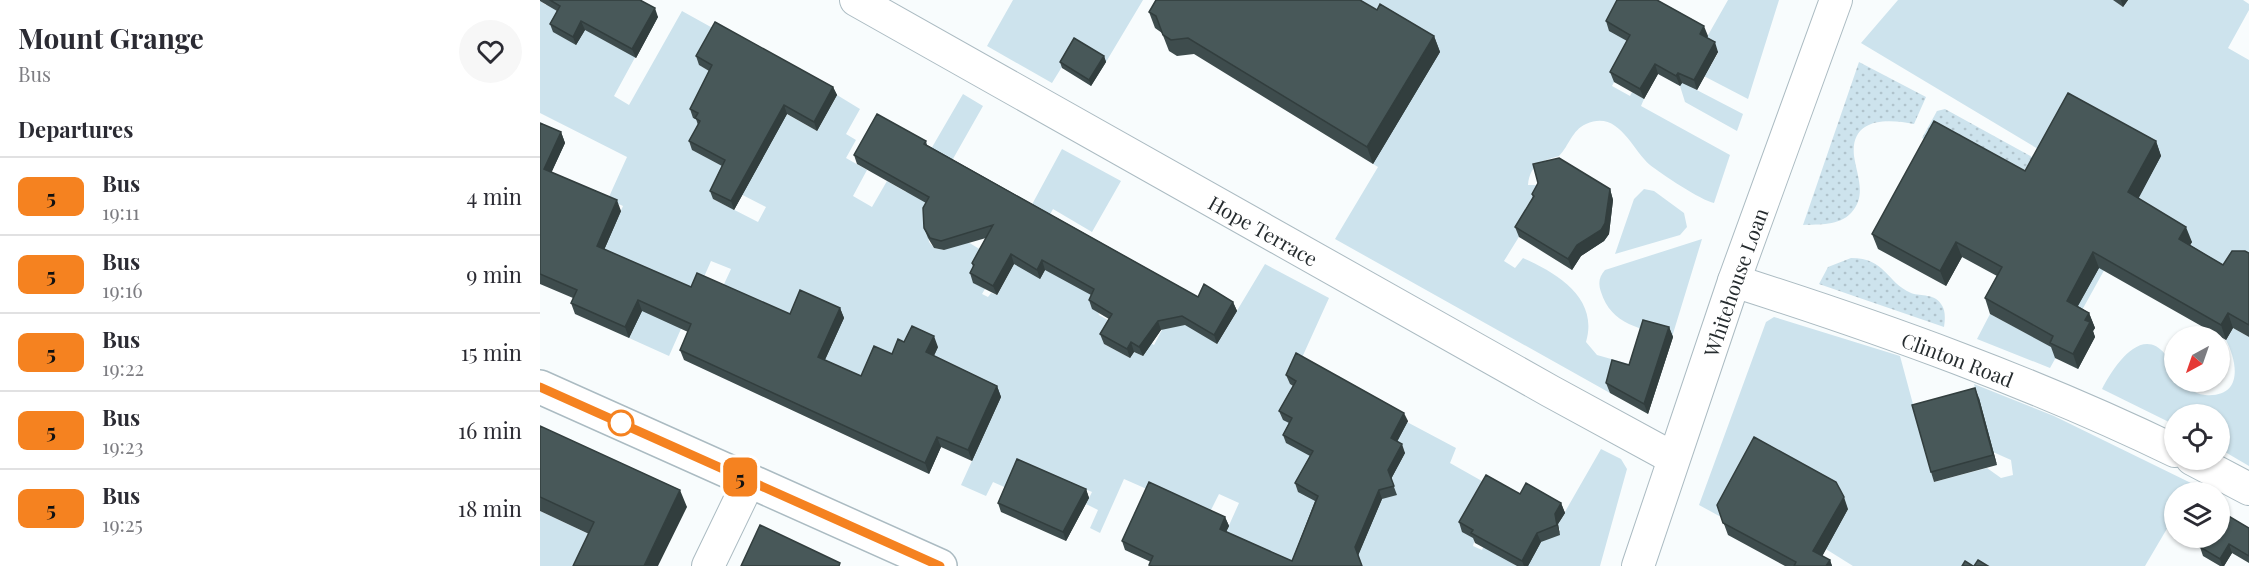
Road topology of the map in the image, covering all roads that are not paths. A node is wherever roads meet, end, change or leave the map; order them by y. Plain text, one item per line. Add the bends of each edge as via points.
1 (856, 0) edge
2 (1836, 0) edge
3 (1734, 281) junction
4 (540, 387) edge
5 (2164, 446) edge
6 (1674, 458) junction
7 (2213, 470) edge
8 (749, 481) junction
9 (2249, 489) edge
10 (708, 566) edge
11 (940, 566) edge
12 (1638, 566) edge

1 - 6 street, Hope Terrace
2 - 3 street, Whitehouse Loan
3 - 5 street, Clinton Road via 1959,357
3 - 6 street, Whitehouse Loan
4 - 8 street
6 - 12 street, Whitehouse Loan
7 - 9 street
8 - 10 street
8 - 11 street

